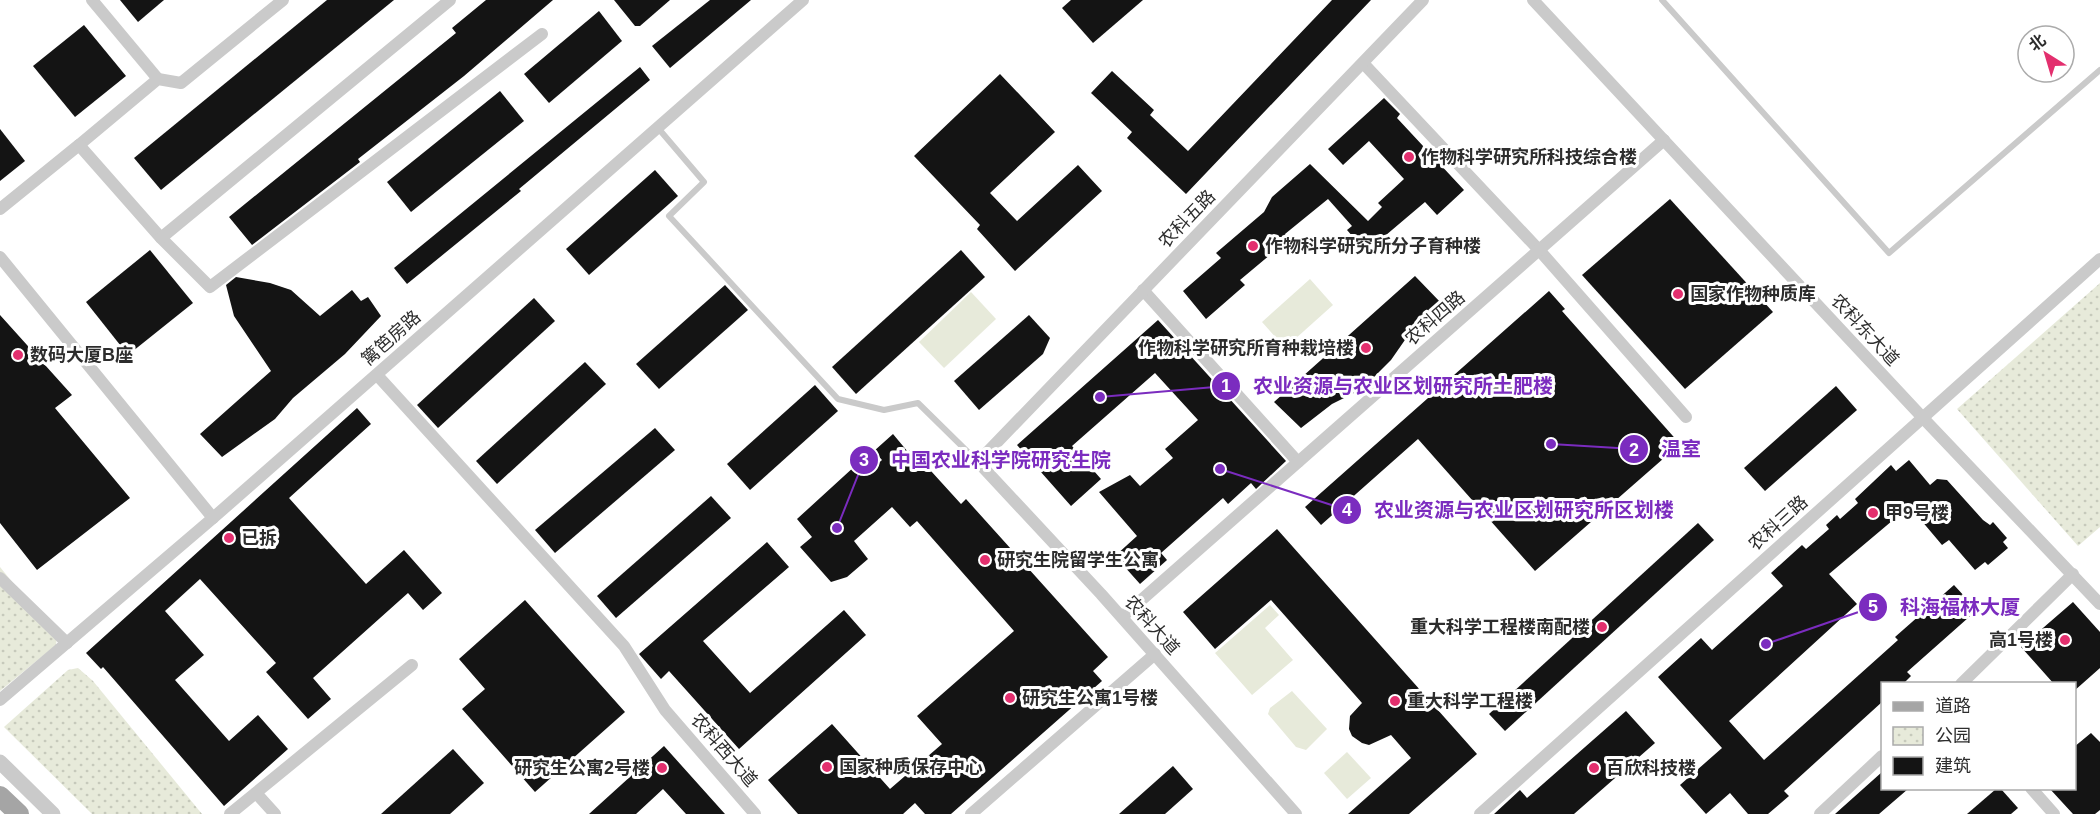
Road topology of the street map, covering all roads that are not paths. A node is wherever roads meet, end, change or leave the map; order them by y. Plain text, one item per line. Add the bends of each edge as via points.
1 (92, 0) edge
2 (283, 0) edge
3 (450, 0) edge
4 (803, 0) edge
5 (1423, 0) edge
6 (1533, 0) edge
7 (1662, 0) edge
8 (542, 34) dead end
9 (1363, 63) junction
10 (2100, 70) edge
11 (158, 79) junction
12 (656, 127) junction
13 (1664, 140) junction
14 (79, 145) junction
15 (0, 209) edge
16 (161, 238) junction
17 (1540, 251) junction
18 (0, 257) edge
19 (2100, 259) edge
20 (1143, 290) junction
21 (377, 375) junction
22 (1686, 417) dead end
23 (1923, 418) junction
24 (978, 462) junction
25 (1298, 462) junction
26 (213, 518) junction
27 (2073, 574) junction
28 (0, 578) edge
29 (2100, 604) edge
30 (1122, 618) junction
31 (67, 643) junction
32 (1155, 654) junction
33 (412, 665) dead end
34 (1963, 682) edge
35 (0, 700) edge
36 (1881, 757) edge
37 (0, 762) edge
38 (2032, 790) edge
39 (256, 793) junction
40 (0, 796) edge
41 (19, 814) edge
42 (52, 814) edge
43 (230, 814) edge
44 (275, 814) edge
45 (756, 814) edge
46 (971, 814) edge
47 (1296, 814) edge
48 (1480, 814) edge
49 (1820, 814) edge
50 (2054, 814) edge

1 - 11 street
2 - 11 street via 181,83
3 - 16 street
4 - 12 street, 篱笆房路
5 - 9 street, 农科五路
6 - 13 street, 农科东大道
7 - 10 lane via 1889,253
8 - 16 street via 210,287
9 - 17 street
9 - 20 street, 农科五路
11 - 14 street
12 - 21 street, 篱笆房路
12 - 24 lane via 704,182 669,216 838,399 884,410 918,403
13 - 17 street, 农科四路
13 - 23 street, 农科东大道
14 - 15 street
14 - 16 street
17 - 22 street
17 - 25 street, 农科四路
18 - 26 street
19 - 23 street, 农科三路
20 - 24 street, 农科五路
20 - 25 street
21 - 26 street, 篱笆房路
21 - 45 street, 农科西大道 via 624,646 665,710
23 - 27 street, 农科东大道
23 - 48 street, 农科三路
24 - 30 street, 农科大道
25 - 30 street, 农科四路
26 - 31 street, 篱笆房路
27 - 29 street, 农科东大道
27 - 34 street
28 - 31 street
30 - 32 street, 农科大道
31 - 35 street, 篱笆房路
32 - 46 street
32 - 47 street, 农科大道
33 - 39 street
36 - 49 street
37 - 42 street
38 - 50 street
39 - 43 street
39 - 44 street
40 - 41 main road

